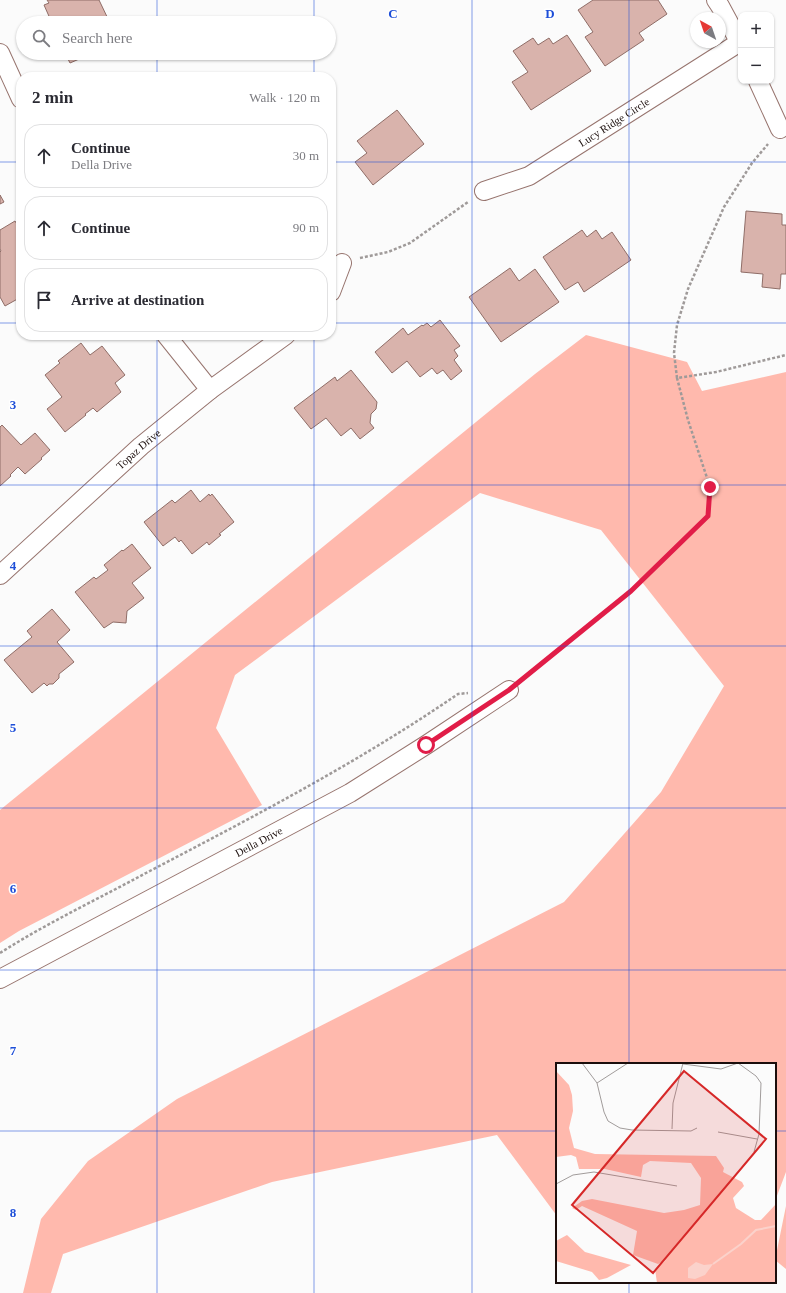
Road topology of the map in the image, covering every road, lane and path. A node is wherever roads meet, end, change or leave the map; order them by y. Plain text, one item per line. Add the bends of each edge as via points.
1 (716, 0) edge
2 (738, 39) edge
3 (738, 44) edge
4 (0, 53) edge
5 (759, 84) edge
6 (16, 88) edge
7 (780, 129) joint
8 (484, 191) joint
9 (342, 263) joint
10 (336, 279) edge
11 (170, 340) edge
12 (279, 340) edge
13 (786, 355) edge
14 (676, 378) junction
15 (210, 390) junction
16 (0, 575) edge
17 (509, 690) joint
18 (473, 692) dead end
19 (0, 952) edge
20 (0, 979) edge

1 - 2 street
3 - 8 street, Lucy Ridge Circle via 529,176
4 - 6 street
5 - 7 street
7 - 14 path via 752,163 724,207 688,289 677,325 674,353
8 - 9 path via 410,243 388,252
9 - 10 street
11 - 15 street
12 - 15 street, Topaz Drive
13 - 14 path via 716,372
14 - 17 path via 710,487 708,516 631,591
15 - 16 street, Topaz Drive via 141,446
17 - 20 street, Della Drive via 350,793
18 - 19 path via 458,694 394,736 286,800

